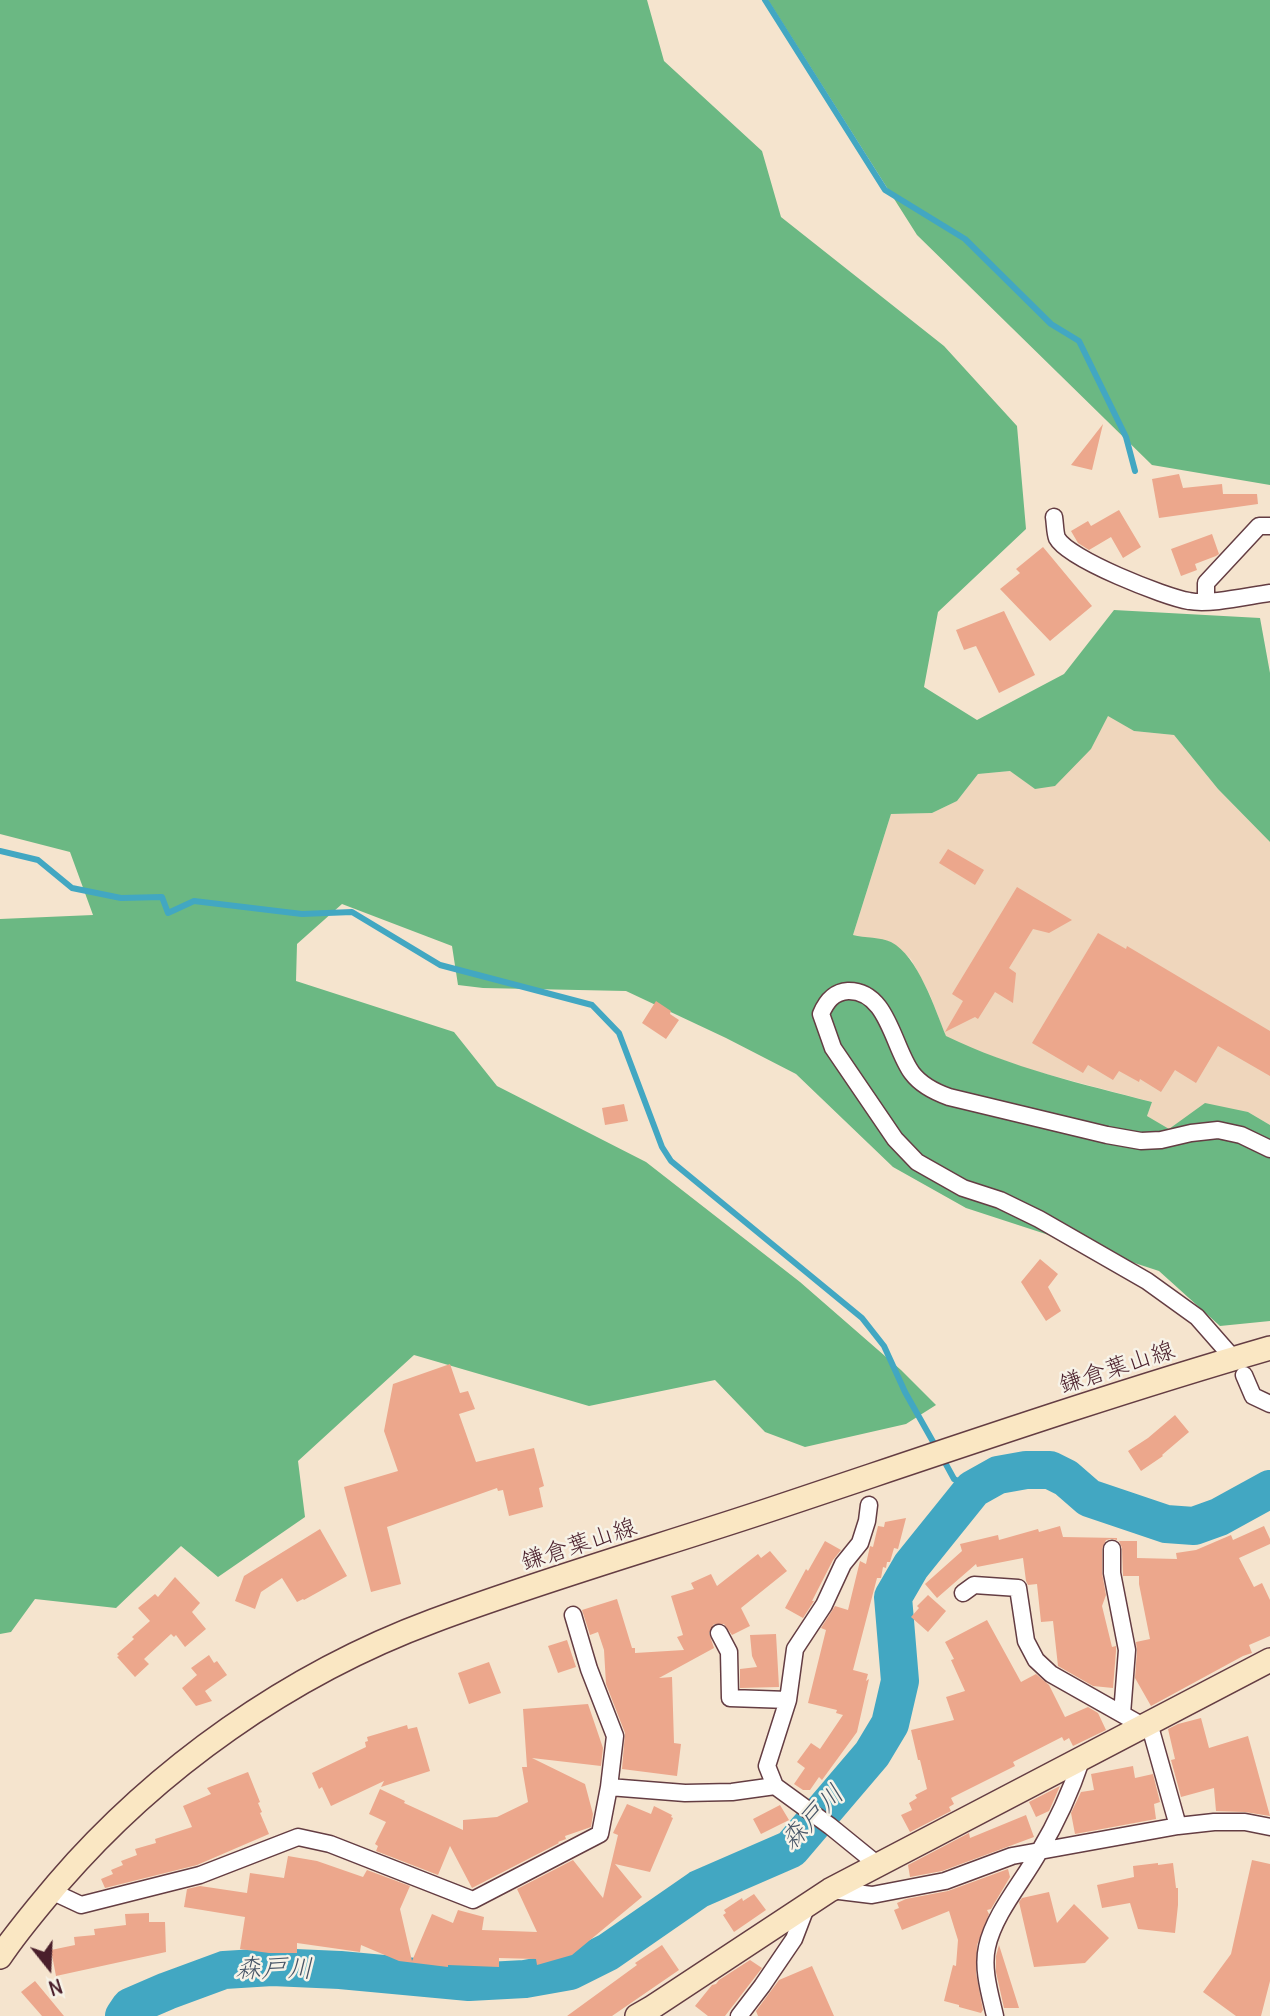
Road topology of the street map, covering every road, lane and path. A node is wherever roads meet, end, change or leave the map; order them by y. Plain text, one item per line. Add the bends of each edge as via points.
1 (1054, 517) dead end
2 (1270, 526) edge
3 (1270, 593) edge
4 (1206, 601) junction
5 (1270, 1149) edge
6 (1270, 1348) edge
7 (1239, 1366) junction
8 (1270, 1405) edge
9 (869, 1505) dead end
10 (1112, 1549) dead end
11 (963, 1593) dead end
12 (573, 1615) dead end
13 (719, 1633) dead end
14 (1270, 1660) edge
15 (788, 1700) junction
16 (1122, 1714) junction
17 (1146, 1724) junction
18 (1082, 1759) junction
19 (775, 1786) junction
20 (609, 1787) junction
21 (1178, 1826) junction
22 (1270, 1827) edge
23 (1040, 1851) junction
24 (878, 1865) junction
25 (830, 1890) junction
26 (51, 1891) junction
27 (807, 1905) junction
28 (4, 1944) edge
29 (636, 2016) edge
30 (739, 2016) edge
31 (995, 2016) edge

1 - 4 street via 1057,538 1092,564 1189,601
2 - 4 street via 1259,526 1206,583
3 - 4 street
5 - 7 street via 1218,1130 1141,1141 948,1097 926,1087 912,1073 883,1012 865,993 833,995 821,1014 841,1059 895,1139 917,1162 963,1188 1039,1219 1147,1281 1196,1317
6 - 7 main road, 鎌倉葉山線
7 - 8 street via 1253,1396
7 - 26 main road, 鎌倉葉山線 via 494,1600 373,1646 318,1673 168,1774 129,1808
9 - 15 street via 860,1543 843,1564 824,1605 795,1649
10 - 16 street via 1112,1573 1127,1650
11 - 16 street via 974,1585 1018,1588 1026,1641 1036,1660 1051,1674
12 - 20 street via 615,1736
13 - 15 street via 729,1652 730,1698
14 - 17 main road
15 - 19 street via 767,1766
16 - 17 street
17 - 18 main road
17 - 21 street
18 - 23 street
18 - 24 main road
19 - 20 street via 685,1793
19 - 24 street
20 - 26 street via 600,1834 473,1900 330,1844 298,1837 200,1875 81,1905
21 - 22 street via 1245,1822
21 - 23 street
23 - 25 street via 1012,1856 945,1881 872,1895
23 - 31 street via 992,1929 986,1950
24 - 25 main road
25 - 27 main road
26 - 28 main road, 鎌倉葉山線
27 - 29 main road
27 - 30 street via 794,1939

